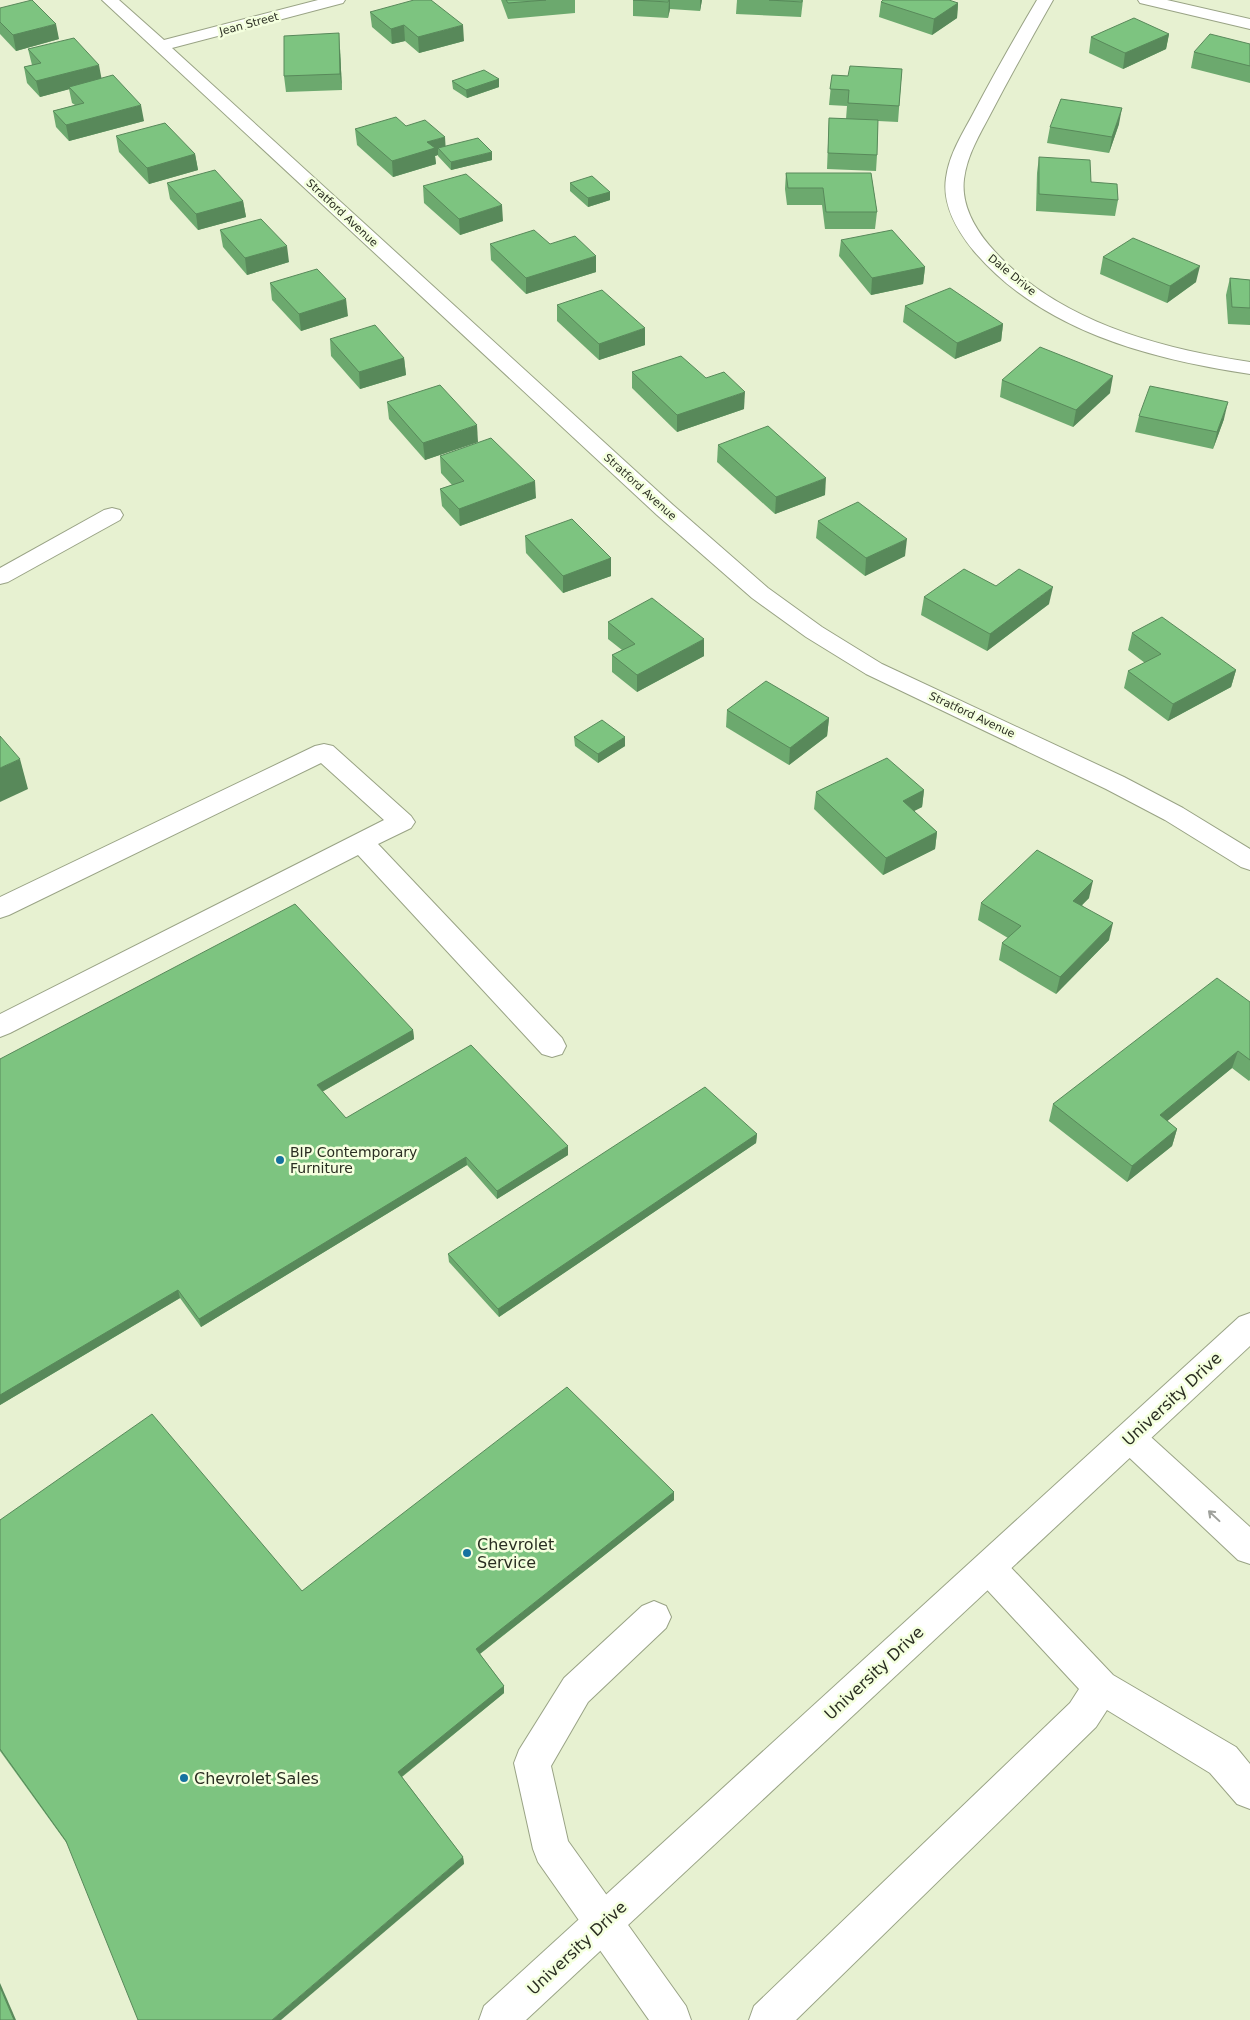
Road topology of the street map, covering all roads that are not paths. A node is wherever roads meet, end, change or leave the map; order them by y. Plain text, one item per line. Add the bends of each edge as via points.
1 (110, 0) edge
2 (338, 0) edge
3 (1045, 0) edge
4 (1146, 0) edge
5 (1250, 24) edge
6 (161, 46) junction
7 (1250, 368) edge
8 (112, 515) dead end
9 (0, 577) edge
10 (362, 842) junction
11 (1250, 861) edge
12 (0, 908) edge
13 (0, 1026) edge
14 (552, 1046) dead end
15 (1250, 1326) edge
16 (1130, 1438) junction
17 (1250, 1549) edge
18 (989, 1568) junction
19 (654, 1617) dead end
20 (1101, 1687) junction
21 (1250, 1791) edge
22 (604, 1923) junction
23 (498, 2020) edge
24 (672, 2020) edge
25 (768, 2020) edge

1 - 6 street, Stratford Avenue
2 - 6 street, Jean Street
3 - 7 street, Dale Drive via 959,157 954,180 957,206 966,226 981,249 1000,268 1060,311 1143,345
4 - 5 street
6 - 11 street, Stratford Avenue via 665,510 760,593 814,632 874,668 1115,783 1174,814
8 - 9 street
10 - 12 street via 402,822 324,752
10 - 13 street
10 - 14 street
15 - 16 street, University Drive
17 -> 16 street
16 - 18 street, University Drive
18 - 20 street
18 - 22 street, University Drive
19 - 22 street via 576,1690 532,1763 551,1848
20 - 21 street via 1223,1760
20 - 25 street via 1083,1715
22 - 23 street, University Drive
22 - 24 street

